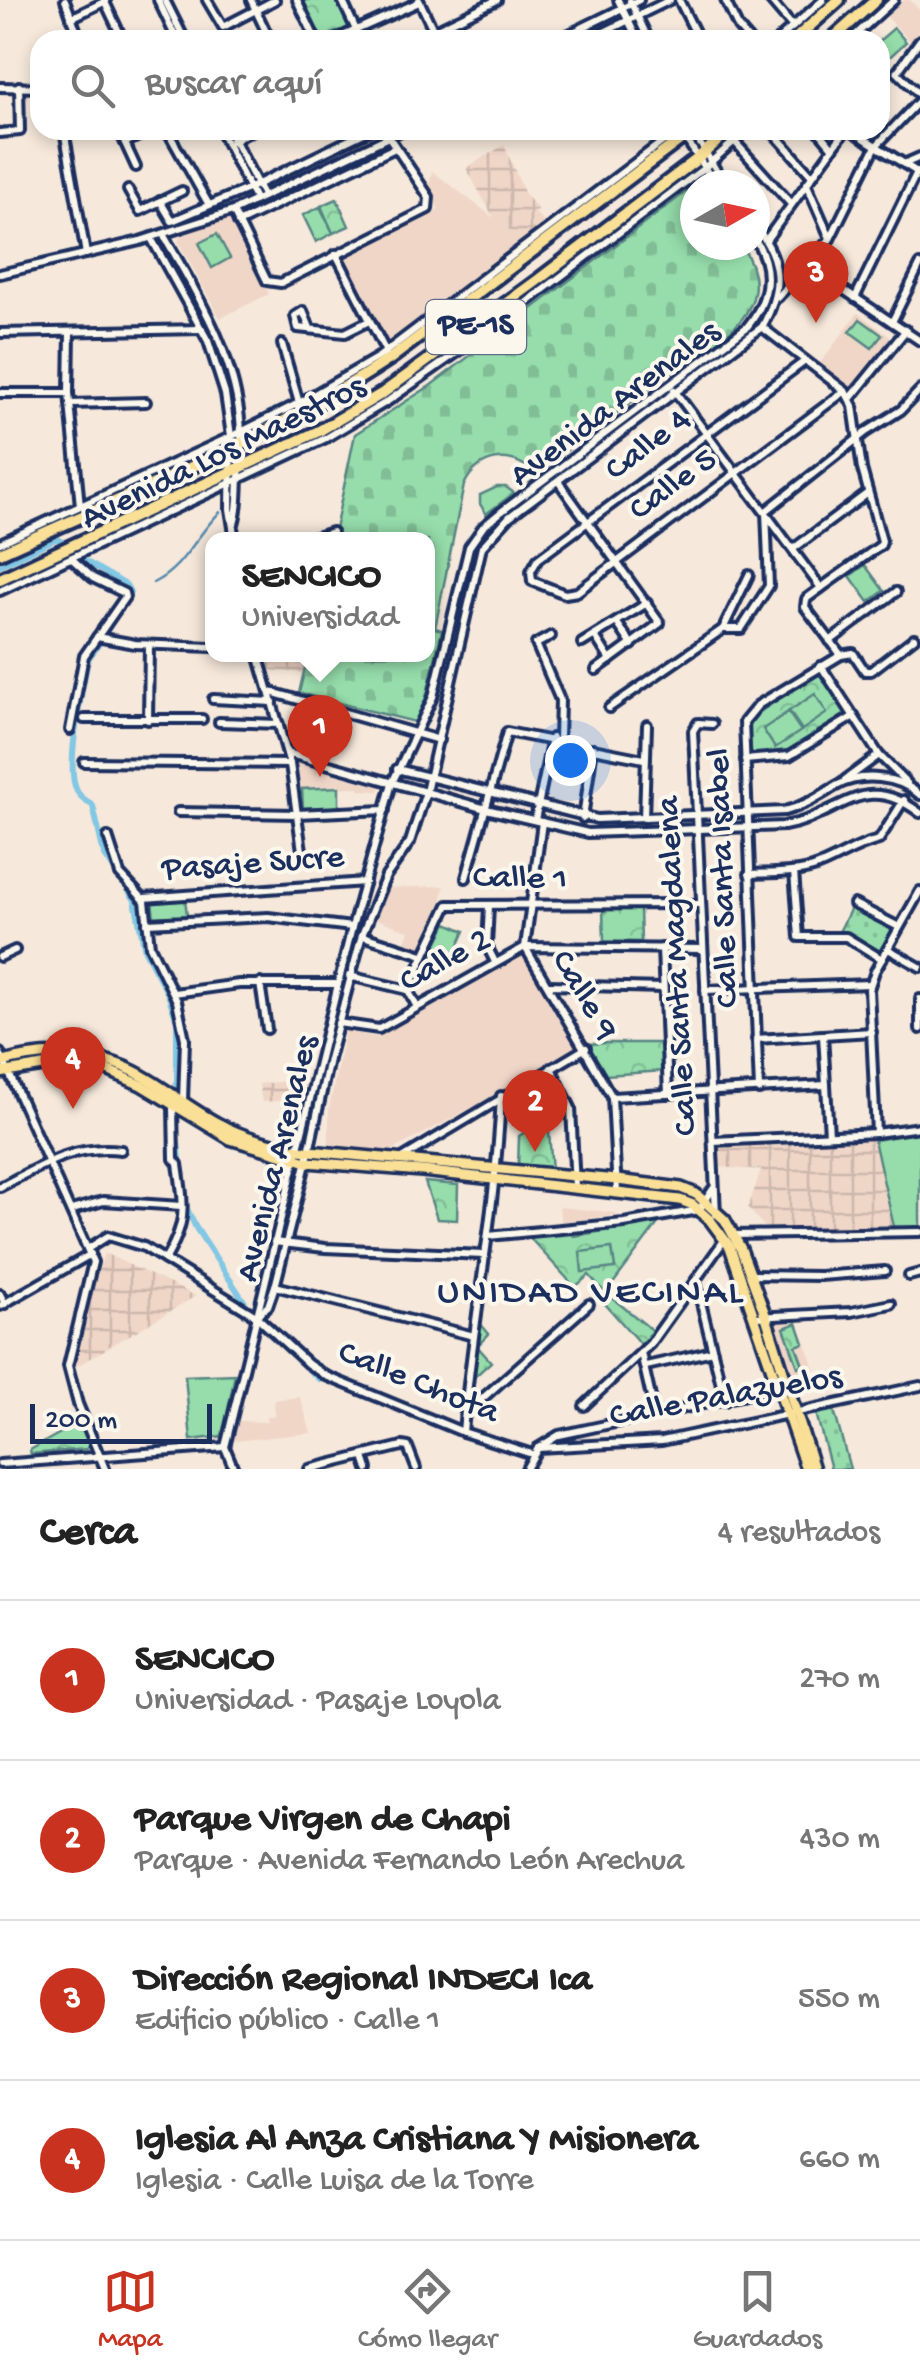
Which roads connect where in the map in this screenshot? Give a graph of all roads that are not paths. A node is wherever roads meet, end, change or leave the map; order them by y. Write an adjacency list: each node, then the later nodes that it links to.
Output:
1 (64, 0): 24 (street)
2 (105, 0): 24 (street); 28 (street)
3 (161, 0): 29 (street); 30 (street)
4 (206, 0): 22 (street)
5 (251, 0): 22 (street)
6 (276, 0): 22 (street)
7 (297, 0): 32 (street)
8 (342, 0): 33 (street)
9 (497, 0): 35 (street)
10 (618, 0): 21 (street)
11 (670, 0): 23 (street)
12 (679, 0): 40 (street)
13 (725, 0): 41 (street)
14 (770, 0): 26 (street)
15 (823, 0): 26 (street)
16 (839, 0): 43 (highway)
17 (876, 0): 44 (highway)
18 (894, 0): 45 (street)
19 (419, 1): 33 (street); 34 (street)
20 (634, 1): 21 (street); 23 (street)
21 (622, 8): 25 (street); 36 (street)
22 (256, 10): 31 (street)
23 (638, 16): 25 (street); 39 (street)
24 (71, 18): 27 (street)
25 (628, 21): 37 (street); 38 (street)
26 (792, 27): 42 (street)
27 (76, 30)
28 (118, 30)
29 (173, 30)
30 (179, 30)
31 (265, 30)
32 (311, 30)
33 (356, 30)
34 (433, 30)
35 (435, 30)
36 (577, 30)
37 (609, 30)
38 (633, 30)
39 (644, 30)
40 (694, 30)
41 (741, 30)
42 (789, 30)
43 (805, 30)
44 (842, 30)
45 (861, 30)
46 (920, 40): 50 (street)
47 (19, 86): 48 (street); 49 (street); 52 (street)
48 (0, 87)
49 (30, 87)
50 (918, 102): 51 (street)
51 (890, 131)
52 (0, 133)
53 (66, 140): 102 (street)
54 (124, 140): 73 (street)
55 (131, 140): 73 (street)
56 (173, 140): 93 (street)
57 (234, 140): 72 (street)
58 (348, 140): 87 (street)
59 (369, 140): 74 (street)
60 (382, 140): 74 (street)
61 (391, 140): 77 (street)
62 (675, 140): 124 (street)
63 (676, 140): 98 (highway, PE-1S)
64 (692, 140): 79 (street)
65 (727, 140): 79 (highway, PE-1S)
66 (735, 140): 92 (street)
67 (780, 140): 85 (street)
68 (826, 140): 76 (street)
69 (839, 140): 76 (street)
70 (866, 140): 75 (street)
71 (882, 140): 75 (street)
72 (230, 142): 87 (street)
73 (125, 143): 81 (street)
74 (371, 145): 90 (street)
75 (876, 146): 80 (street); 100 (street, Avenida Arenales)
76 (832, 147): 85 (street)
77 (395, 148): 95 (street); 103 (street)
78 (920, 157): 80 (street)
79 (703, 161): 82 (street); 83 (street); 104 (highway, PE-1S); 141 (street, Avenida Los Maestros)
80 (904, 164): 84 (street)
81 (136, 167)
82 (708, 170)
83 (711, 170)
84 (918, 174): 113 (street)
85 (812, 176): 86 (street)
86 (806, 184): 92 (street); 100 (street)
87 (254, 186): 90 (street); 93 (street)
88 (128, 190): 91 (street)
89 (182, 191): 91 (street)
90 (259, 197): 94 (street)
91 (160, 202): 93 (street)
92 (791, 204): 97 (street)
93 (209, 206)
94 (232, 211): 95 (street); 96 (street)
95 (238, 223): 103 (street)
96 (163, 234): 99 (street); 128 (street)
97 (770, 234)
98 (554, 236): 104 (highway); 105 (highway, PE-1S)
99 (151, 238): 102 (street); 118 (street)
100 (830, 238): 108 (street, Avenida Arenales)
101 (770, 251): 112 (street)
102 (86, 254): 109 (street)
103 (336, 254): 114 (street)
104 (566, 259): 110 (highway, PE-1S)
105 (522, 260): 110 (highway); 139 (highway, PE-1S)
106 (765, 260): 126 (street, Avenida Arenales)
107 (920, 265): 111 (street)
108 (808, 266): 112 (street, Avenida Arenales); 113 (street)
109 (0, 274)
110 (538, 280): 141 (highway, PE-1S)
111 (916, 281): 115 (street)
112 (777, 298): 116 (street, Avenida Arenales)
113 (855, 298): 115 (street)
114 (369, 322): 117 (street); 124 (street)
115 (892, 322): 119 (street)
116 (762, 326): 125 (street); 126 (street, Avenida Arenales)
117 (310, 328)
118 (202, 329): 120 (street); 132 (street)
119 (906, 330): 122 (street); 133 (street)
120 (70, 333): 121 (street); 131 (street)
121 (0, 334)
122 (920, 341)
123 (282, 344): 136 (street)
124 (386, 352): 136 (street)
125 (805, 362): 129 (street); 137 (street, Calle 4)
126 (673, 388): 137 (street); 142 (street, Avenida Arenales); 189 (street, Avenida Arenales)
127 (920, 390): 138 (street)
128 (235, 391): 132 (street); 139 (street)
129 (845, 391): 133 (street); 140 (street, Calle 5)
130 (0, 393): 131 (street)
131 (69, 393): 135 (street)
132 (225, 394): 139 (street)
133 (850, 399): 138 (street)
134 (146, 402): 135 (street)
135 (70, 404): 144 (street)
136 (299, 404): 139 (street)
137 (706, 434): 140 (street); 146 (street, Calle 4)
138 (859, 438): 143 (street); 145 (street)
139 (236, 439): 141 (street); 144 (highway, PE-1S)
140 (735, 473): 145 (street); 152 (street, Calle 5)
141 (235, 476): 147 (street); 151 (highway, PE-1S)
142 (558, 481): 146 (street); 191 (street, Avenida Arenales)
143 (868, 493): 149 (street); 156 (street)
144 (81, 510): 148 (street); 150 (highway, PE-1S)
145 (766, 511): 149 (street); 161 (street)
146 (588, 522): 152 (street); 154 (street, Calle 4)
147 (234, 532)
148 (0, 543)
149 (793, 550): 156 (street)
150 (0, 553)
151 (71, 553): 155 (highway, PE-1S); 157 (street, Avenida Los Maestros); 164 (street)
152 (617, 560): 154 (street, Calle 5); 159 (street)
153 (750, 575): 161 (street)
154 (530, 576)
155 (0, 579)
156 (821, 588): 166 (street)
157 (0, 591)
158 (896, 592): 166 (street)
159 (647, 603): 160 (street); 169 (street)
160 (618, 623): 163 (street); 169 (street)
161 (723, 629): 179 (street)
162 (551, 636): 190 (street, Calle 9)
163 (596, 636): 167 (street); 172 (street)
164 (96, 637): 168 (street); 188 (street)
165 (914, 638): 171 (street)
166 (830, 641): 171 (street)
167 (582, 643)
168 (148, 645): 170 (street); 182 (street)
169 (632, 645): 172 (street)
170 (205, 647)
171 (841, 655): 174 (street, Calle Santa Isabel)
172 (610, 660): 175 (street)
173 (261, 662): 176 (street)
174 (821, 666): 180 (street); 196 (street, Calle Santa Isabel)
175 (596, 670)
176 (270, 692): 178 (street); 189 (street)
177 (212, 699): 178 (street)
178 (273, 702): 185 (street)
179 (608, 708)
180 (854, 716): 194 (street); 196 (street)
181 (84, 719): 182 (street)
182 (148, 720): 183 (street)
183 (202, 720)
184 (219, 722): 185 (street)
185 (279, 724): 193 (street)
186 (712, 724): 216 (street, Calle Santa Magdalena)
187 (648, 725): 195 (street)
188 (70, 730)
189 (416, 734): 191 (street); 199 (street, Avenida Arenales)
190 (556, 739): 192 (street); 205 (street); 209 (street, Calle 9)
191 (439, 740): 200 (street, Avenida Arenales)
192 (593, 748): 195 (street); 217 (street)
193 (287, 753): 198 (street); 201 (street)
194 (879, 755): 202 (street); 203 (street)
195 (644, 759): 218 (street)
196 (744, 760): 215 (street, Calle Santa Isabel)
197 (84, 762): 198 (street)
198 (290, 764): 214 (street)
199 (398, 769): 200 (street); 201 (street, Avenida Arenales)
200 (430, 778): 204 (street, Avenida Arenales); 205 (street)
201 (392, 782): 204 (street); 211 (street, Avenida Arenales)
202 (840, 784): 203 (street); 207 (street); 215 (street)
203 (908, 784): 206 (street)
204 (426, 792): 210 (street); 227 (street, Avenida Arenales)
205 (491, 795): 209 (street); 210 (street)
206 (920, 795)
207 (848, 798): 208 (street); 221 (street)
208 (904, 800): 213 (street); 225 (street)
209 (538, 806): 217 (street); 219 (street, Calle 9)
210 (486, 809): 219 (street); 228 (street)
211 (386, 810): 214 (street); 224 (street, Avenida Arenales)
212 (178, 812): 214 (street)
213 (920, 813)
214 (297, 814): 223 (street)
215 (747, 814): 216 (street); 221 (street, Calle Santa Isabel)
216 (697, 815): 218 (street); 220 (street, Calle Santa Magdalena)
217 (583, 818): 218 (street)
218 (644, 818)
219 (539, 821): 220 (street); 235 (street, Calle 9)
220 (697, 829): 221 (street); 232 (street, Calle Santa Magdalena)
221 (748, 829): 226 (street, Calle Santa Isabel)
222 (108, 837): 231 (street)
223 (303, 858)
224 (370, 866): 227 (street); 229 (street, Avenida Arenales)
225 (794, 872): 226 (street); 247 (street)
226 (749, 874): 256 (street, Calle Santa Isabel)
227 (386, 876): 239 (street, Avenida Arenales)
228 (466, 878)
229 (365, 882): 231 (street, Pasaje Sucre); 237 (street, Avenida Arenales)
230 (920, 892): 238 (street)
231 (144, 898): 236 (street)
232 (700, 904): 235 (street, Calle 1); 243 (street, Calle Santa Magdalena)
233 (854, 904): 238 (street)
234 (489, 906): 235 (street, Calle 1); 245 (street, Calle 1); 248 (street)
235 (528, 906): 240 (street, Calle 9)
236 (147, 924): 237 (street); 259 (street)
237 (352, 927): 252 (street, Avenida Arenales)
238 (900, 927): 244 (street)
239 (362, 936): 245 (street); 250 (street, Avenida Arenales)
240 (525, 947): 241 (street, Calle 2); 248 (street, Calle 2); 254 (street, Calle 9)
241 (662, 948): 243 (street, Calle 2); 255 (street)
242 (15, 950): 246 (street)
243 (702, 950): 258 (street, Calle Santa Magdalena)
244 (888, 950): 247 (street); 249 (street)
245 (423, 955): 257 (street, Calle 1)
246 (0, 958)
247 (882, 959): 253 (street)
248 (495, 962): 261 (street, Calle 2)
249 (920, 967)
250 (349, 976): 257 (street); 262 (street, Avenida Arenales)
251 (260, 984): 252 (street); 259 (street); 264 (street)
252 (337, 984): 283 (street, Avenida Arenales)
253 (870, 984): 256 (street); 265 (street)
254 (548, 985): 255 (street); 268 (street, Calle 9)
255 (663, 988): 274 (street)
256 (754, 988): 258 (street); 267 (street, Calle Santa Isabel)
257 (408, 990): 261 (street)
258 (705, 990): 273 (street, Calle Santa Magdalena)
259 (174, 994): 277 (street)
260 (920, 999): 263 (street)
261 (416, 1006): 262 (street, Calle 2)
262 (338, 1022): 283 (street, Avenida Arenales)
263 (920, 1026)
264 (267, 1030)
265 (872, 1032): 266 (street); 279 (street)
266 (823, 1034): 267 (street); 271 (street)
267 (756, 1039): 272 (street, Calle Santa Isabel)
268 (586, 1048): 270 (street); 276 (street, Calle 9)
269 (2, 1064): 277 (main road); 284 (street)
270 (551, 1068): 275 (street); 288 (street)
271 (826, 1085): 272 (street); 280 (street)
272 (759, 1090): 273 (street)
273 (710, 1093): 274 (street); 281 (street, Calle Santa Magdalena)
274 (668, 1094): 276 (street)
275 (501, 1096): 285 (street); 286 (street)
276 (612, 1097): 287 (street, Calle 9)
277 (178, 1104): 283 (main road); 293 (street)
278 (920, 1126): 279 (street)
279 (876, 1133): 280 (street)
280 (828, 1135): 281 (street)
281 (713, 1141): 289 (street, Calle Santa Magdalena)
282 (120, 1150): 284 (street)
283 (303, 1156): 285 (main road); 300 (street, Avenida Arenales); 301 (street, Avenida Arenales)
284 (50, 1162): 290 (street); 294 (street)
285 (399, 1164): 286 (main road)
286 (497, 1174): 288 (main road); 298 (street)
287 (616, 1180): 288 (main road); 291 (street, Calle 9); 292 (main road)
288 (575, 1181): 291 (main road)
289 (715, 1186): 292 (street); 296 (street, Calle Santa Magdalena)
290 (0, 1187)
291 (617, 1192): 295 (main road)
292 (707, 1202): 295 (street); 296 (main road)
293 (182, 1206): 294 (street); 304 (street)
294 (72, 1210): 302 (street)
295 (699, 1210): 296 (main road); 298 (street)
296 (714, 1216): 299 (main road)
297 (920, 1232): 299 (street)
298 (488, 1236): 303 (street)
299 (730, 1236): 307 (main road); 309 (street); 316 (main road)
300 (274, 1242): 301 (street); 315 (street, Avenida Arenales)
301 (286, 1244): 303 (street); 310 (street, Avenida Arenales)
302 (90, 1251): 304 (street, Calle Chota); 314 (street); 331 (street)
303 (484, 1255): 317 (street)
304 (165, 1260): 315 (street, Calle Chota)
305 (884, 1271): 307 (street)
306 (920, 1273): 308 (street)
307 (752, 1276): 316 (main road)
308 (909, 1276)
309 (696, 1281): 318 (street); 319 (street)
310 (275, 1286): 315 (street, Avenida Arenales); 317 (street)
311 (0, 1294): 314 (street)
312 (589, 1304): 326 (street)
313 (891, 1304): 316 (street)
314 (2, 1305)
315 (256, 1316): 328 (street, Calle Chota); 329 (street)
316 (760, 1317): 322 (main road); 325 (main road)
317 (474, 1336): 326 (street)
318 (712, 1351): 320 (street); 323 (street)
319 (641, 1352): 320 (street); 324 (street)
320 (646, 1366): 327 (street)
321 (920, 1386): 325 (street, Calle Palazuelos)
322 (779, 1388): 323 (street); 325 (main road)
323 (725, 1402): 327 (street)
324 (584, 1406)
325 (792, 1413): 330 (street, Calle Palazuelos); 340 (main road); 341 (main road)
326 (464, 1414): 328 (street)
327 (655, 1415): 330 (street)
328 (463, 1432): 330 (street, Calle Chota)
329 (226, 1447): 331 (street); 336 (street)
330 (535, 1451): 339 (street)
331 (98, 1455): 333 (street); 335 (street)
332 (364, 1457): 334 (street); 337 (street); 338 (street)
333 (0, 1464)
334 (416, 1468)
335 (104, 1469)
336 (234, 1469)
337 (309, 1469)
338 (368, 1469)
339 (526, 1469)
340 (806, 1469)
341 (814, 1469)

